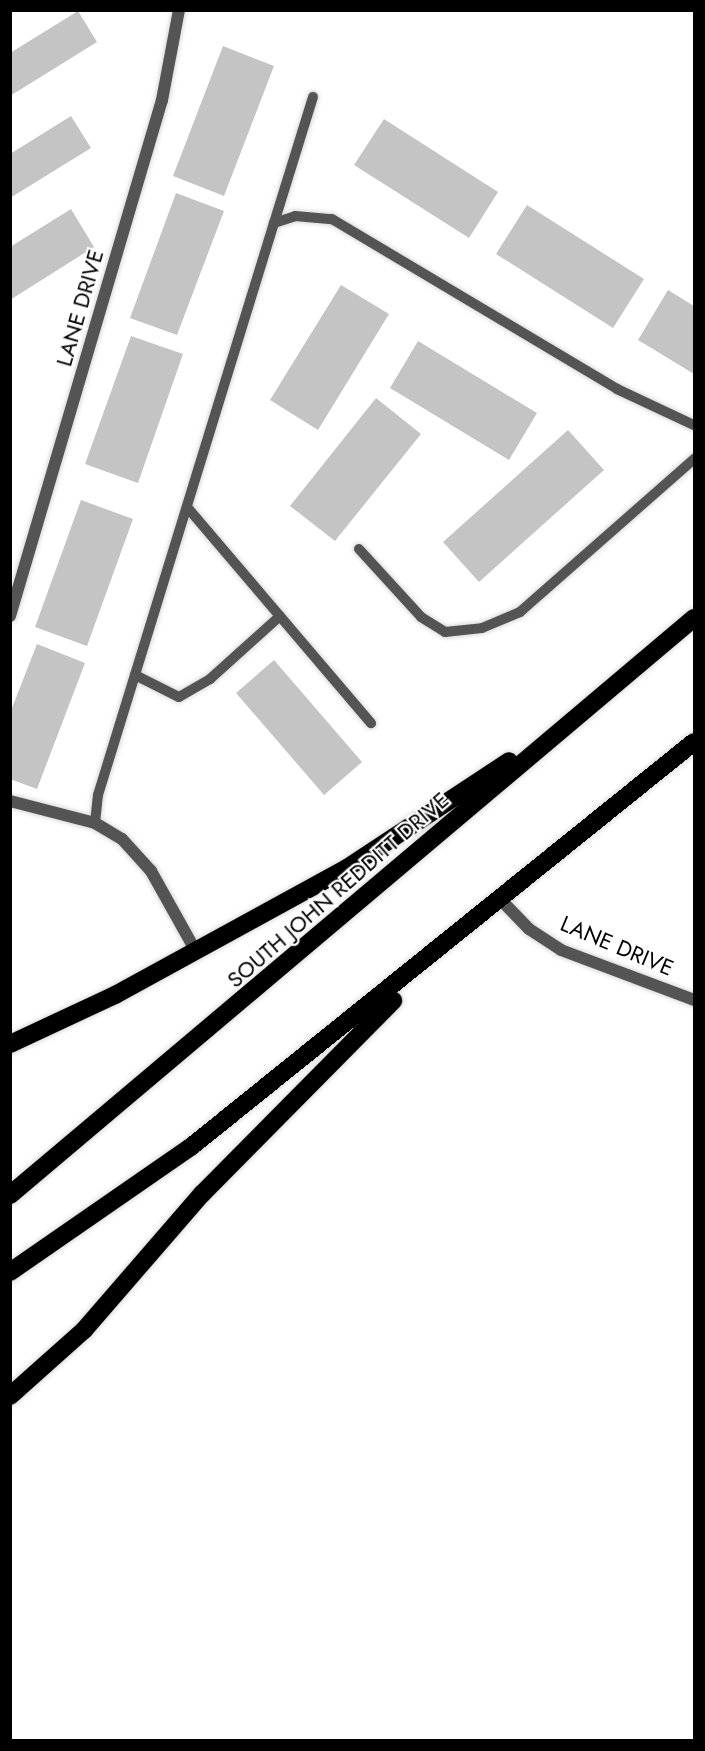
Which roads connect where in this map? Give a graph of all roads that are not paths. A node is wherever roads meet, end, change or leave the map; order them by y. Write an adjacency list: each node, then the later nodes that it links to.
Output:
1 (179, 10): 8 (street, LANE DRIVE)
2 (313, 97): 3 (lane)
3 (274, 224): 4 (lane); 6 (lane)
4 (694, 425)
5 (694, 459): 7 (lane)
6 (187, 507): 9 (lane); 11 (lane)
7 (359, 549)
8 (10, 616)
9 (280, 616): 11 (lane); 13 (lane)
10 (694, 618): 12 (highway, SOUTH JOHN REDDITT DRIVE)
11 (135, 675): 16 (lane)
12 (576, 717): 19 (highway); 22 (highway, SOUTH JOHN REDDITT DRIVE)
13 (371, 723)
14 (694, 742): 17 (highway)
15 (10, 801): 16 (street)
16 (95, 823): 19 (street)
17 (501, 900): 18 (highway); 20 (street, LANE DRIVE)
18 (446, 946): 23 (highway); 24 (highway)
19 (194, 948): 21 (highway)
20 (694, 1000)
21 (10, 1044)
22 (10, 1195)
23 (10, 1272)
24 (10, 1396)

